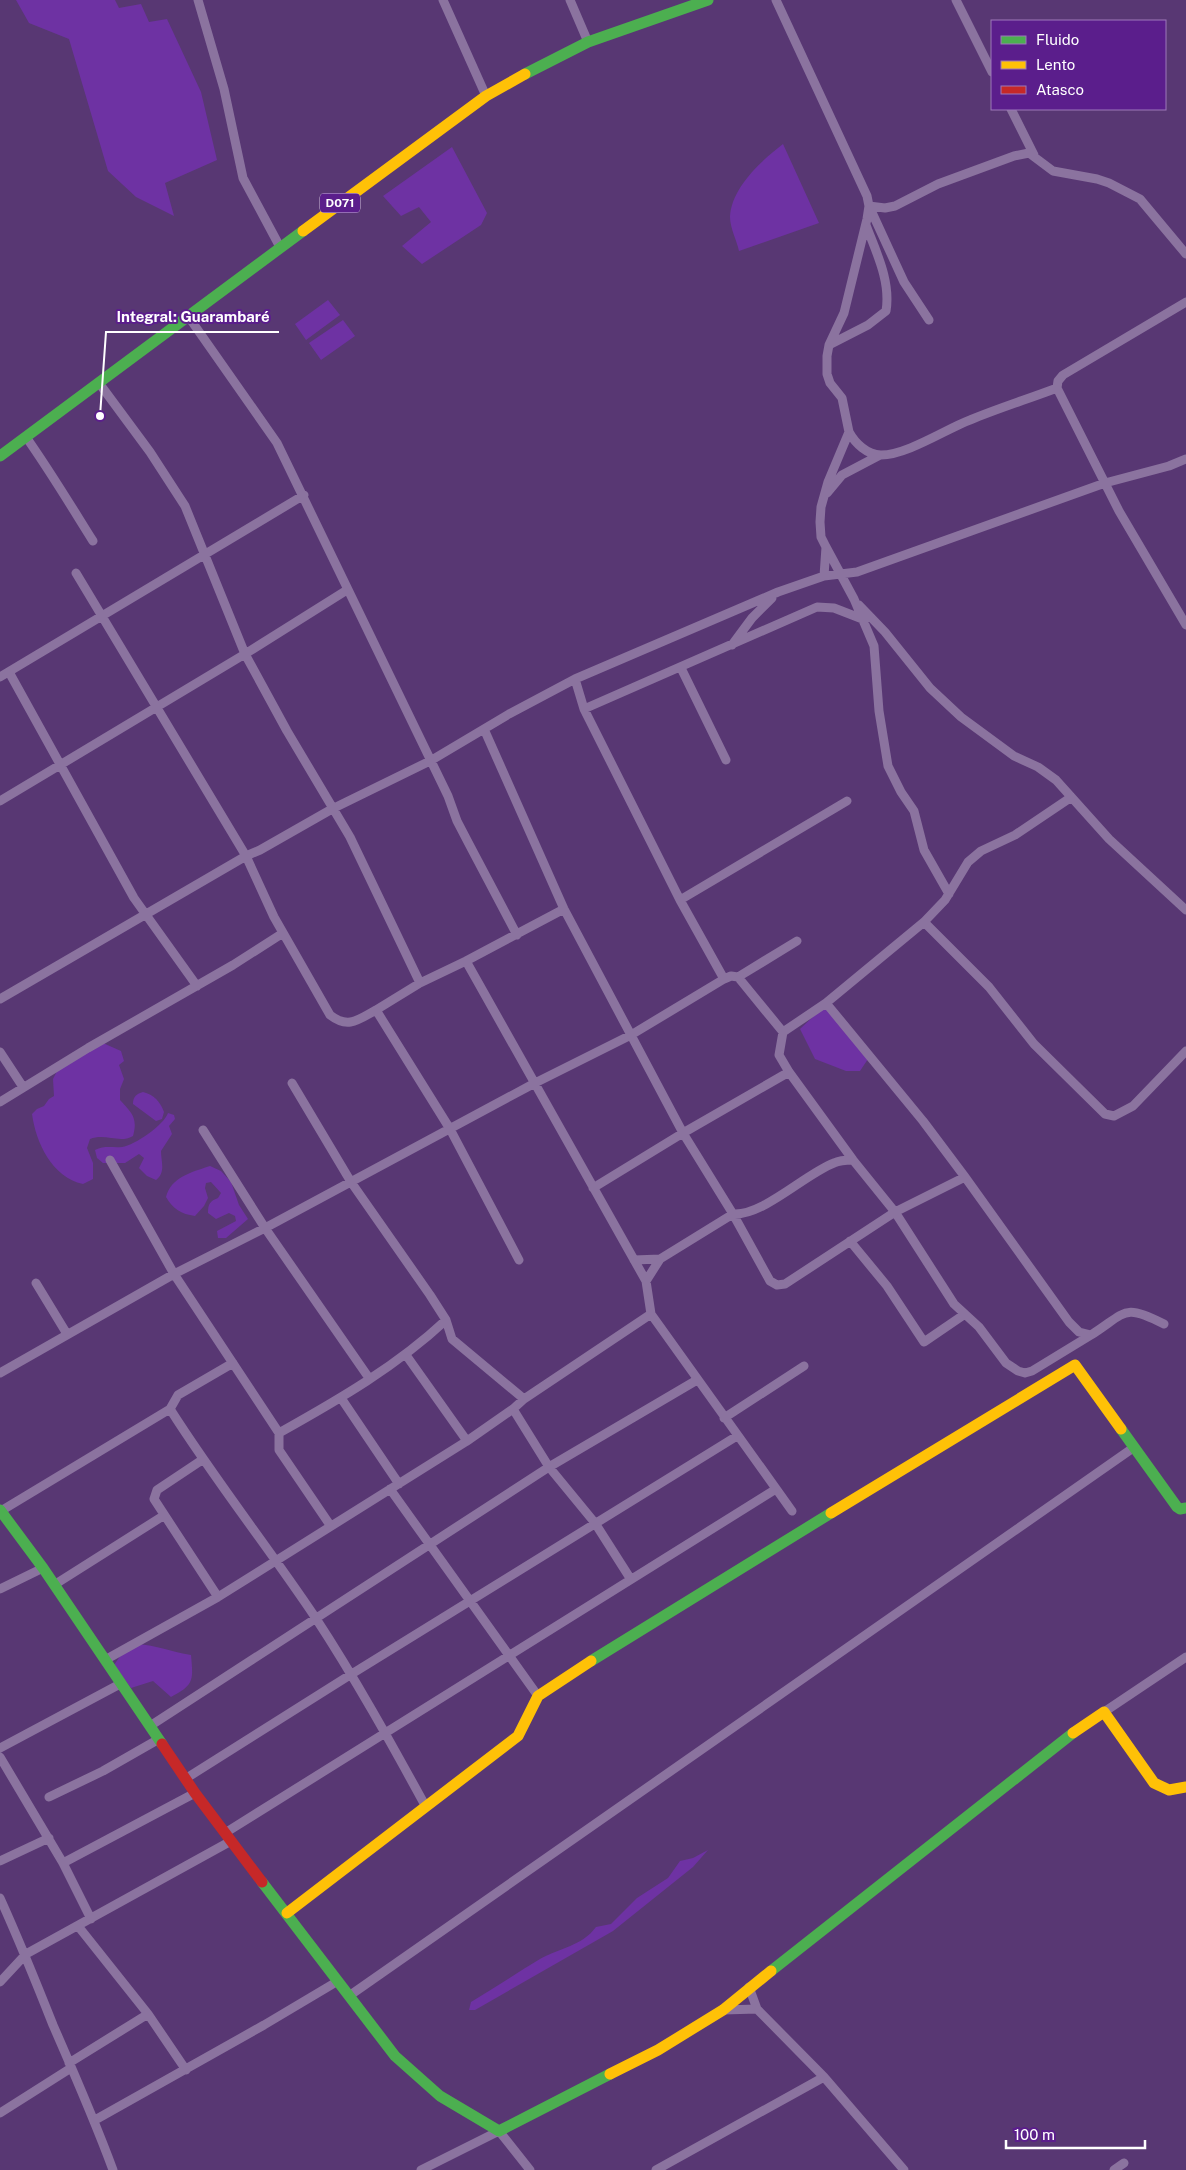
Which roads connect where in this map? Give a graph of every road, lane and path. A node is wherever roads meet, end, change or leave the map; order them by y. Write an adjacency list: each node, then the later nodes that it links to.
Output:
1 (198, 0): 14 (street)
2 (443, 0): 9 (street)
3 (570, 0): 7 (street)
4 (708, 0): 7 (street, D071)
5 (776, 0): 12 (street)
6 (956, 0): 8 (street)
7 (588, 42): 9 (street, D071)
8 (991, 70)
9 (486, 96): 14 (street, D071)
10 (1012, 110): 11 (street)
11 (1034, 155): 12 (street); 15 (street)
12 (869, 206): 13 (street); 18 (street)
13 (866, 225): 19 (street); 19 (street)
14 (280, 247): 17 (street, D071)
15 (1186, 254)
16 (1186, 302): 21 (street)
17 (188, 316): 20 (street, D071); 28 (street)
18 (929, 320)
19 (829, 345): 22 (street)
20 (98, 383): 23 (street, D071); 32 (street)
21 (1057, 388): 24 (street); 27 (street)
22 (848, 432): 24 (street); 29 (street)
23 (26, 437): 25 (street, D071); 30 (street)
24 (880, 455): 29 (street)
25 (0, 456)
26 (1186, 459): 27 (street)
27 (1105, 483): 34 (street); 41 (street)
28 (304, 495): 32 (street); 36 (street)
29 (824, 497): 31 (street)
30 (94, 541)
31 (826, 547): 34 (street); 35 (street)
32 (206, 555): 39 (street); 44 (street)
33 (76, 573): 39 (street)
34 (841, 574): 35 (street); 38 (street)
35 (824, 576): 37 (street)
36 (347, 590): 44 (street); 53 (street)
37 (778, 592): 43 (street); 48 (street)
38 (854, 599): 40 (street); 42 (street)
39 (103, 617): 46 (street); 49 (street)
40 (862, 619): 42 (street); 43 (street); 60 (street)
41 (1186, 625)
42 (879, 626): 55 (street)
43 (732, 646): 45 (street)
44 (245, 654): 49 (street); 58 (street)
45 (681, 668): 50 (street); 52 (street)
46 (10, 672): 47 (street); 54 (street)
47 (0, 677)
48 (575, 679): 50 (street); 51 (street)
49 (158, 707): 54 (street); 59 (street)
50 (584, 709): 61 (street)
51 (484, 729): 53 (street); 62 (street)
52 (726, 760)
53 (430, 761): 58 (street); 67 (street)
54 (61, 766): 56 (street); 64 (street)
55 (1070, 798): 60 (street); 63 (street)
56 (0, 801)
57 (847, 801): 61 (street)
58 (332, 809): 59 (street); 72 (street)
59 (246, 856): 64 (street); 66 (street)
60 (948, 894): 65 (street)
61 (680, 900): 71 (street)
62 (564, 910): 67 (street); 78 (street)
63 (1186, 910)
64 (146, 916): 73 (street); 74 (street)
65 (924, 922): 75 (street); 79 (street)
66 (283, 933): 73 (street); 76 (street)
67 (517, 935): 69 (street)
68 (797, 941): 70 (street)
69 (466, 961): 72 (street); 83 (street)
70 (738, 977): 71 (street); 77 (street)
71 (724, 979): 78 (street)
72 (420, 983): 76 (street)
73 (197, 986): 84 (street)
74 (0, 999)
75 (826, 1003): 77 (street); 91 (street)
76 (376, 1010): 86 (street)
77 (782, 1032): 81 (street)
78 (631, 1035): 83 (street); 88 (street)
79 (1186, 1051)
80 (0, 1052): 84 (street)
81 (789, 1072): 88 (street); 90 (street)
82 (292, 1083): 92 (street)
83 (535, 1083): 86 (street); 93 (street)
84 (23, 1087): 85 (street)
85 (0, 1102)
86 (450, 1129): 92 (street); 99 (street)
87 (203, 1130): 96 (street)
88 (683, 1132): 93 (street); 95 (street)
89 (110, 1160): 101 (street)
90 (853, 1160): 94 (street); 95 (street)
91 (965, 1177): 94 (street); 109 (street)
92 (351, 1182): 96 (street); 106 (street)
93 (593, 1188): 100 (street)
94 (895, 1212): 97 (street); 105 (street)
95 (734, 1214): 97 (street); 98 (street)
96 (265, 1228): 101 (street); 116 (street)
97 (850, 1241): 105 (street)
98 (660, 1259): 100 (street); 102 (street)
99 (518, 1260)
100 (634, 1260): 102 (street)
101 (174, 1274): 108 (street); 112 (street)
102 (646, 1280): 104 (street)
103 (36, 1283): 108 (street)
104 (651, 1314): 117 (street); 119 (street)
105 (965, 1314): 110 (street)
106 (446, 1320): 111 (street); 119 (street)
107 (1164, 1324): 109 (street)
108 (67, 1334): 115 (street)
109 (1091, 1335): 110 (street)
110 (1067, 1350): 113 (street)
111 (406, 1355): 116 (street); 125 (street)
112 (233, 1363): 120 (street); 123 (street)
113 (1075, 1365): 126 (street); 152 (street)
114 (804, 1366): 122 (street)
115 (0, 1374)
116 (369, 1378): 118 (street)
117 (697, 1380): 122 (street); 128 (street)
118 (342, 1398): 123 (street); 129 (street)
119 (524, 1399): 121 (street)
120 (170, 1409): 127 (street); 133 (street)
121 (513, 1409): 125 (street); 128 (street)
122 (724, 1418): 124 (street)
123 (279, 1433): 137 (street)
124 (738, 1436): 131 (street); 136 (street)
125 (466, 1441): 129 (street)
126 (1133, 1448): 132 (street); 176 (street)
127 (202, 1460): 135 (street); 139 (street)
128 (549, 1467): 136 (street); 138 (street)
129 (399, 1484): 130 (street)
130 (390, 1489): 137 (street); 138 (street)
131 (776, 1489): 134 (street); 141 (street)
132 (1186, 1508)
133 (0, 1511): 140 (street)
134 (792, 1511)
135 (164, 1516): 142 (street); 144 (street)
136 (595, 1523): 141 (street); 145 (street)
137 (330, 1525): 139 (street)
138 (429, 1544): 145 (street); 146 (street)
139 (274, 1561): 144 (street); 146 (street)
140 (43, 1568): 142 (street); 143 (street)
141 (630, 1578): 147 (street)
142 (54, 1585): 149 (street)
143 (0, 1589)
144 (218, 1597): 149 (street)
145 (470, 1600): 147 (street); 150 (street)
146 (314, 1617): 150 (street); 154 (street)
147 (510, 1655): 152 (street); 155 (street)
148 (1186, 1657): 153 (street)
149 (105, 1660): 151 (street)
150 (350, 1675): 155 (street); 159 (street)
151 (120, 1684): 154 (street); 157 (street)
152 (538, 1696): 163 (street)
153 (1104, 1712): 160 (street); 175 (street)
154 (150, 1726): 156 (street)
155 (385, 1733): 163 (street); 164 (street)
156 (159, 1739): 159 (street); 162 (street)
157 (0, 1748)
158 (0, 1757): 165 (street)
159 (185, 1779): 161 (street)
160 (1186, 1787)
161 (195, 1793): 164 (street); 167 (street)
162 (49, 1797)
163 (426, 1807): 169 (street)
164 (228, 1837): 169 (street); 170 (street)
165 (49, 1838): 166 (street); 167 (street)
166 (0, 1861)
167 (64, 1863): 170 (street)
168 (0, 1898): 172 (street)
169 (287, 1913): 173 (street)
170 (91, 1919): 171 (street)
171 (78, 1926): 172 (street); 179 (street)
172 (26, 1954): 174 (street); 180 (street)
173 (338, 1981): 176 (street); 181 (street)
174 (0, 1982)
175 (749, 1987): 177 (street); 178 (street)
176 (349, 1996): 185 (street)
177 (723, 2010): 178 (street); 185 (street)
178 (757, 2010): 182 (street)
179 (148, 2014): 180 (street); 181 (street)
180 (70, 2066): 183 (street); 184 (street)
181 (186, 2070): 184 (street)
182 (824, 2078): 190 (street); 191 (street)
183 (0, 2113)
184 (95, 2120): 187 (street)
185 (499, 2131): 188 (street); 189 (street)
186 (1124, 2163): 192 (street)
187 (113, 2170)
188 (421, 2170)
189 (530, 2170)
190 (656, 2170)
191 (904, 2170)
192 (1114, 2170)

